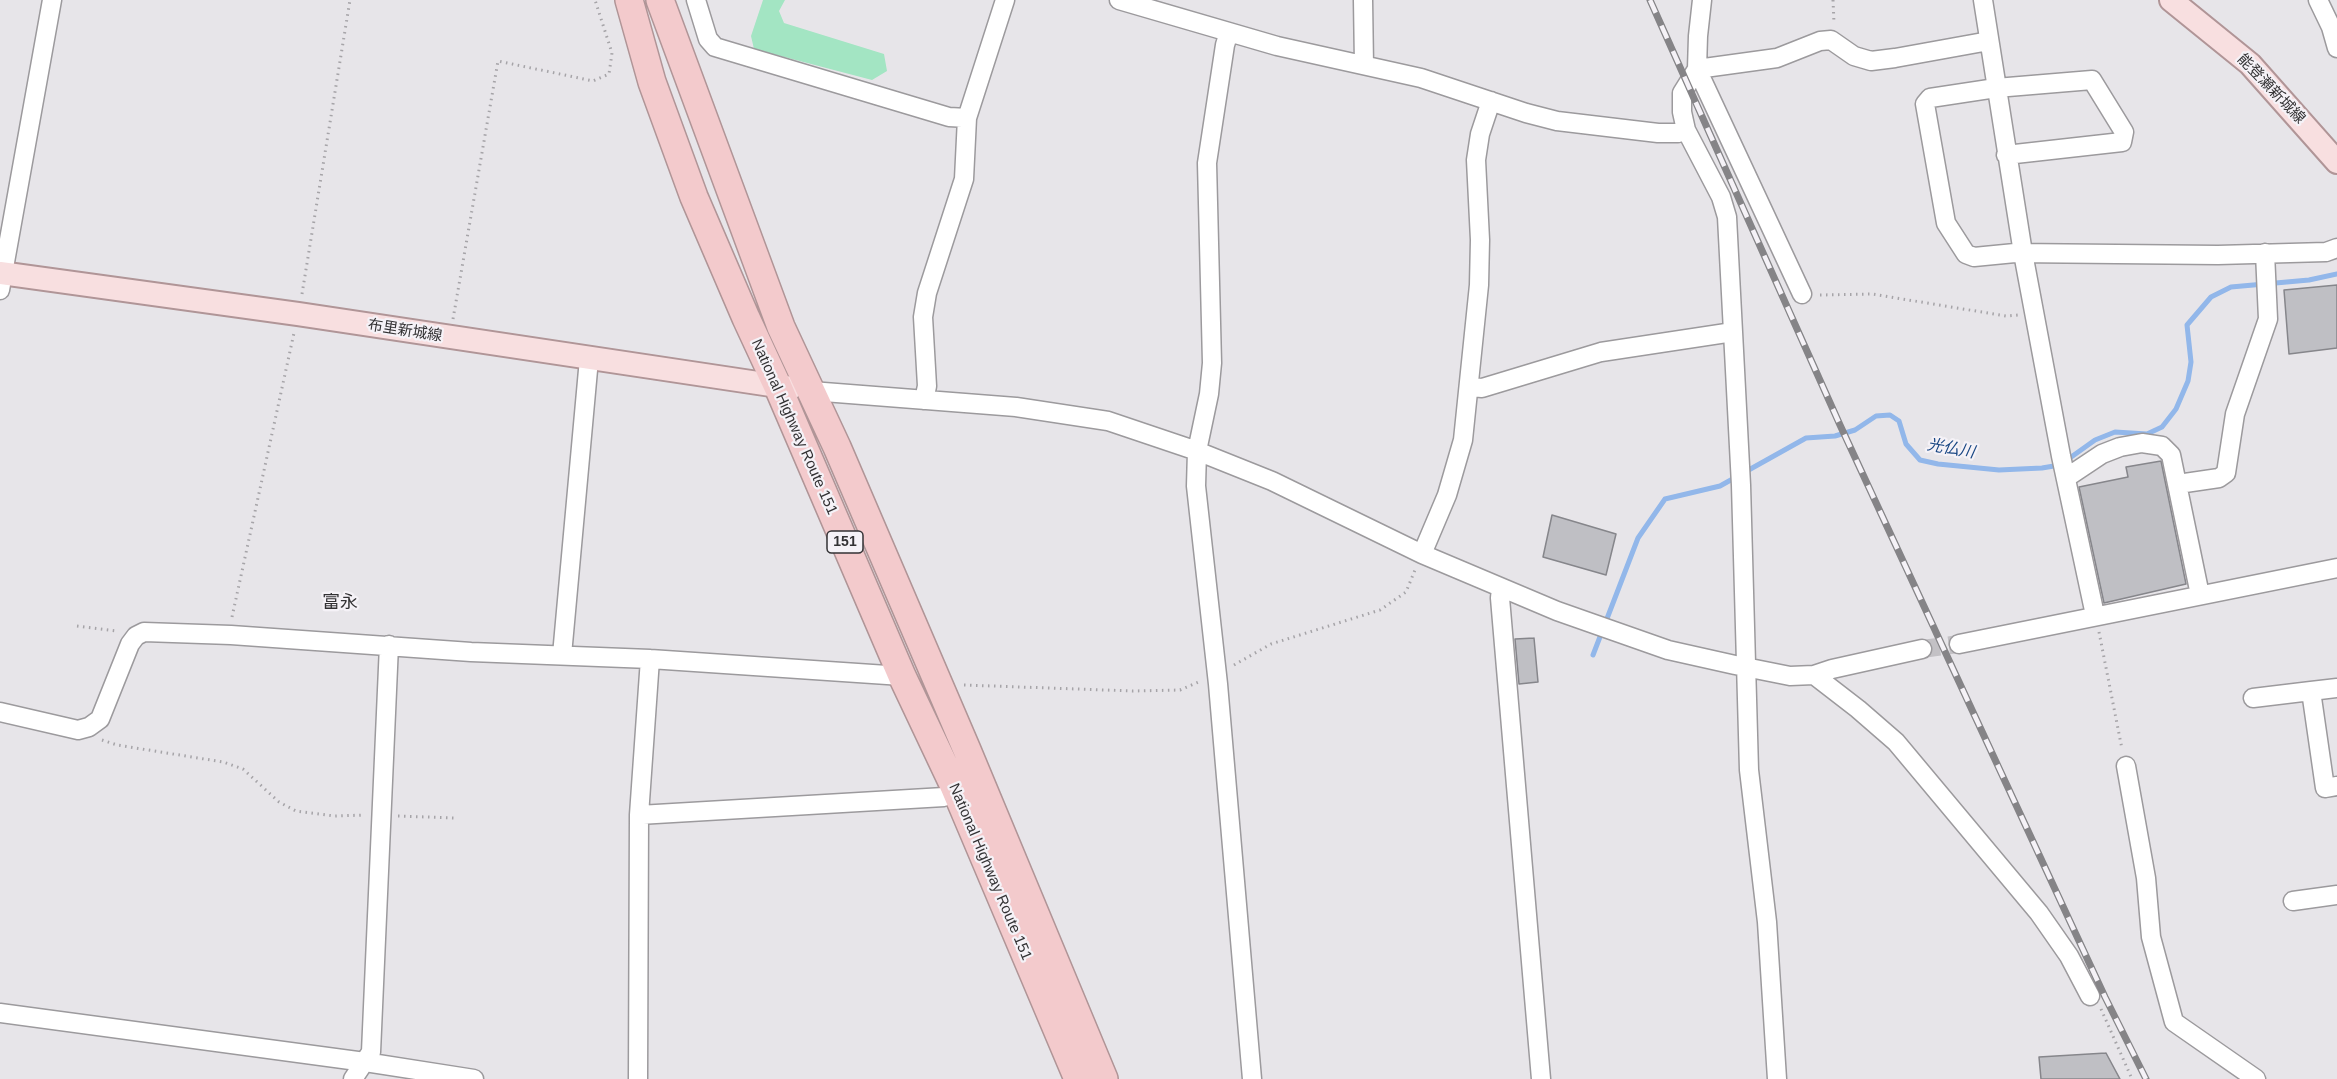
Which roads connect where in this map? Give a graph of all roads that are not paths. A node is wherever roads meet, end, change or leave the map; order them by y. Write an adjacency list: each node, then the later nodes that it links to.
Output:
1 (52, 0): 26 (street)
2 (629, 0): 30 (highway, National Highway Route 151 / 151)
3 (660, 0): 32 (highway, National Highway Route 151 / 151)
4 (696, 0): 19 (street)
5 (1005, 0): 19 (street)
6 (1119, 0): 12 (street)
7 (1363, 0): 15 (street)
8 (1702, 0): 16 (street)
9 (1983, 0): 13 (street)
10 (2171, 0): 22 (main road, 能登瀬新城線)
11 (2320, 1): 14 (street)
12 (1229, 32): 15 (street); 34 (street)
13 (1989, 41): 16 (street); 17 (street)
14 (2337, 48)
15 (1365, 65): 18 (street)
16 (1697, 69): 20 (street); 27 (street)
17 (1996, 88): 21 (street); 21 (street); 24 (street)
18 (1491, 101): 20 (street); 31 (street)
19 (967, 118): 33 (street)
20 (1686, 130): 28 (street)
21 (2006, 155): 24 (street)
22 (2337, 162)
23 (2337, 248): 25 (street)
24 (2023, 253): 25 (street); 35 (street)
25 (2265, 253): 36 (street)
26 (1, 278): 29 (main road, 布里新城線)
27 (1802, 294)
28 (1733, 332): 31 (street); 47 (street)
29 (589, 359): 30 (main road, 布里新城線); 45 (street)
30 (778, 387): 32 (main road, 布里新城線); 48 (highway, National Highway Route 151 / 151)
31 (1470, 387): 37 (street)
32 (811, 391): 33 (street); 67 (highway, National Highway Route 151 / 151)
33 (924, 400): 34 (street)
34 (1197, 451): 37 (street); 68 (street)
35 (2064, 467): 36 (street); 41 (street)
36 (2178, 484): 40 (street)
37 (1422, 554): 39 (street)
38 (2337, 568): 40 (street)
39 (1501, 588): 47 (street); 69 (street)
40 (2200, 595): 41 (street)
41 (2095, 615): 42 (street)
42 (1959, 644)
43 (389, 645): 45 (street); 53 (street); 62 (street)
44 (1922, 649): 49 (street)
45 (562, 655): 46 (street)
46 (650, 659): 48 (street); 57 (street)
47 (1746, 667): 49 (street); 70 (street)
48 (902, 675): 55 (highway, National Highway Route 151 / 151)
49 (1814, 675): 60 (street)
50 (2337, 688): 51 (street)
51 (2311, 692): 52 (street); 56 (street)
52 (2253, 698)
53 (0, 712)
54 (2126, 766): 71 (street)
55 (954, 786): 57 (street); 66 (highway, National Highway Route 151 / 151)
56 (2337, 786)
57 (639, 815): 65 (street)
58 (2337, 896): 59 (street)
59 (2292, 901)
60 (2090, 996)
61 (0, 1013): 62 (street)
62 (365, 1062): 63 (street); 64 (street)
63 (353, 1079)
64 (474, 1079)
65 (638, 1079)
66 (1078, 1079)
67 (1104, 1079)
68 (1252, 1079)
69 (1541, 1079)
70 (1777, 1079)
71 (2256, 1079)

